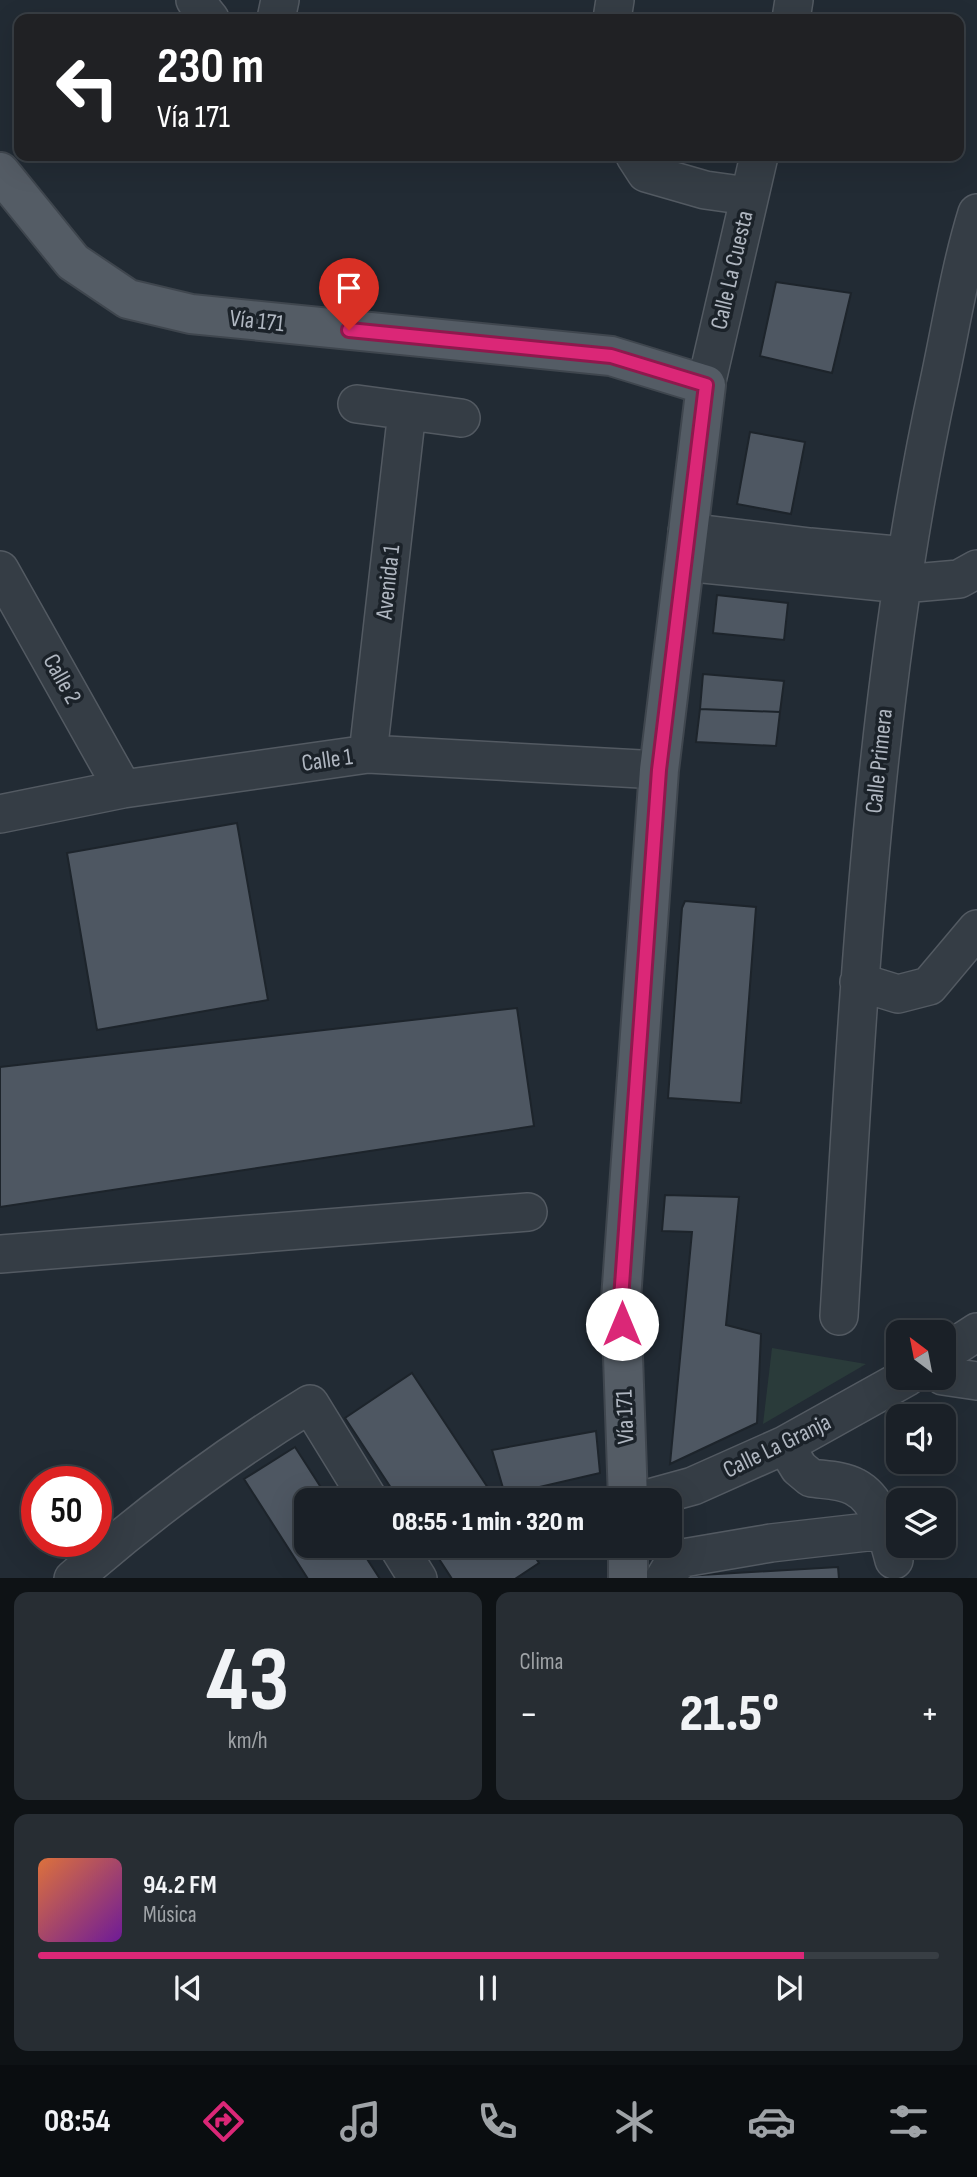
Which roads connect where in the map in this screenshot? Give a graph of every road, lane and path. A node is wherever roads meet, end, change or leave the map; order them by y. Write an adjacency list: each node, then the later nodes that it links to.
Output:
1 (195, 0): 2 (street)
2 (206, 14)
3 (638, 161): 6 (street)
4 (758, 161): 6 (street, Calle La Cuesta)
5 (0, 172): 8 (main road, Vía 171)
6 (748, 196): 8 (street, Calle La Cuesta)
7 (977, 213): 15 (street, Calle Primera)
8 (706, 385): 12 (main road, Vía 171)
9 (357, 404): 10 (street)
10 (407, 411): 11 (street); 16 (street, Avenida 1)
11 (461, 418)
12 (686, 547): 15 (street); 17 (main road, Vía 171)
13 (977, 569): 15 (street)
14 (0, 570): 18 (street, Calle 2)
15 (904, 570): 21 (street, Calle Primera)
16 (368, 754): 17 (street, Calle 1); 18 (street, Calle 1)
17 (659, 770): 32 (main road, Vía 171)
18 (123, 789): 19 (street, Calle 1)
19 (0, 814)
20 (977, 929): 21 (street)
21 (859, 982): 24 (street, Calle Primera)
22 (528, 1212): 23 (street)
23 (0, 1254)
24 (839, 1316)
25 (977, 1332): 26 (street)
26 (956, 1346)
27 (956, 1378): 28 (street)
28 (977, 1381)
29 (886, 1389): 30 (street, Calle La Granja)
30 (785, 1446): 33 (street, Calle La Granja); 39 (street)
31 (362, 1488): 36 (street)
32 (628, 1488)
33 (682, 1489)
34 (405, 1558): 37 (street)
35 (628, 1558): 38 (main road)
36 (73, 1578)
37 (418, 1578)
38 (628, 1578)
39 (664, 1578)

